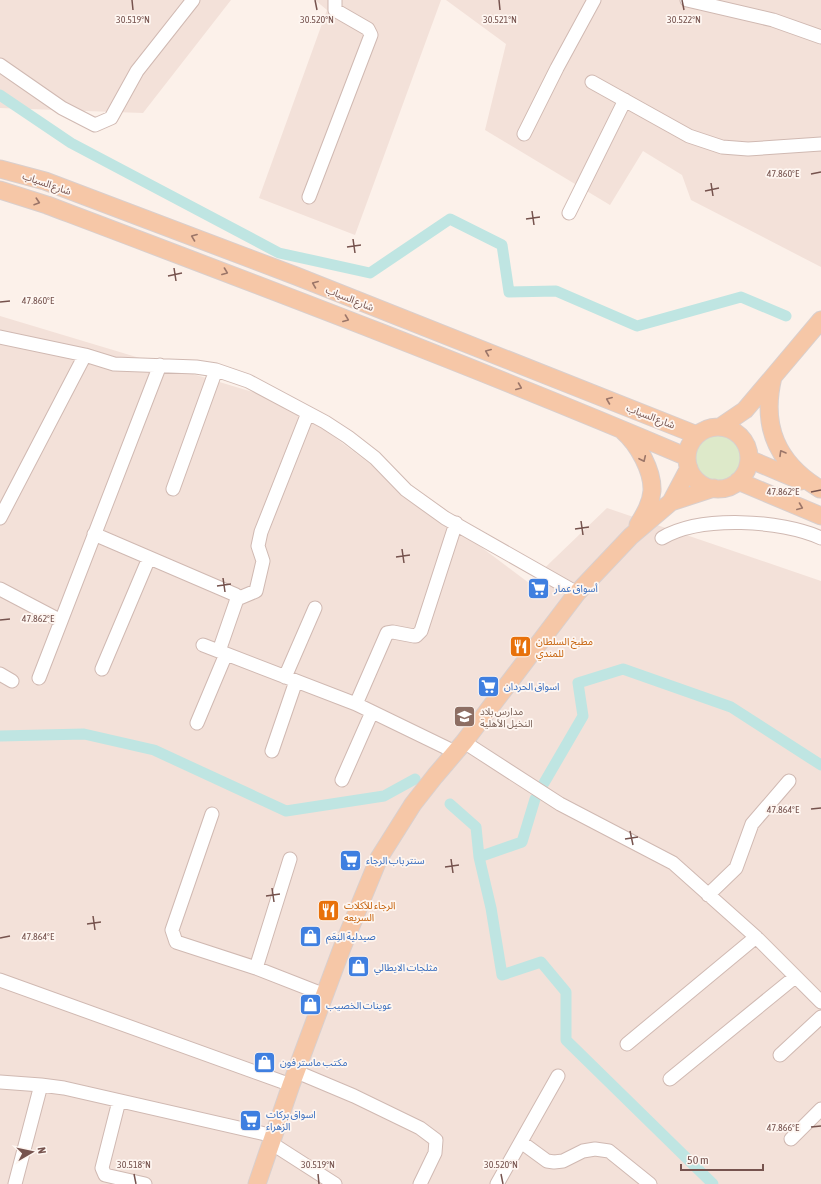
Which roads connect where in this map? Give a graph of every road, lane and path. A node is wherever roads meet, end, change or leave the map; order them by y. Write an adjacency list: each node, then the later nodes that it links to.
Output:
1 (192, 0): 6 (street)
2 (335, 0): 13 (street)
3 (594, 0): 9 (street)
4 (687, 0): 5 (street)
5 (821, 37)
6 (0, 65)
7 (592, 82): 8 (street)
8 (625, 100): 10 (street); 14 (street)
9 (524, 134)
10 (821, 144)
11 (0, 169): 25 (main road, شارع السياب, one-way to 11)
12 (0, 190): 24 (main road, شارع السياب, one-way to 24)
13 (309, 197)
14 (569, 213)
15 (821, 320): 20 (main road)
16 (0, 337): 17 (street)
17 (85, 355): 18 (street); 35 (street)
18 (160, 365): 19 (street); 37 (street)
19 (216, 370): 22 (street); 31 (street)
20 (774, 376): 21 (main road); 32 (main road, one-way to 20)
21 (745, 410): 23 (main road); 26 (main road)
22 (308, 413): 36 (street); 44 (street)
23 (720, 427): 25 (main road); 26 (main road)
24 (620, 428): 28 (main road, شارع السياب); 38 (main road, one-way to 38)
25 (697, 435): 28 (main road)
26 (741, 437): 27 (main road)
27 (749, 459): 29 (main road); 32 (main road)
28 (688, 463): 30 (main road); 33 (main road)
29 (738, 481): 30 (main road); 34 (main road, one-way to 34)
30 (714, 488): 33 (main road)
31 (172, 489)
32 (820, 489)
33 (671, 502): 38 (main road)
34 (821, 516)
35 (0, 518)
36 (456, 523): 43 (street); 54 (street)
37 (94, 534): 41 (street); 46 (street)
38 (631, 536): 43 (main road)
39 (662, 538): 40 (street)
40 (821, 538)
41 (149, 558): 44 (street); 49 (street)
42 (0, 589): 46 (street)
43 (577, 592): 57 (main road)
44 (238, 599): 48 (street)
45 (315, 608): 52 (street)
46 (61, 621): 51 (street)
47 (203, 645): 48 (street)
48 (222, 652): 52 (street); 56 (street)
49 (102, 669)
50 (0, 674): 53 (street)
51 (39, 678)
52 (290, 679): 54 (street); 58 (street)
53 (12, 681)
54 (356, 704): 55 (street)
55 (372, 712): 57 (street); 59 (street)
56 (196, 723)
57 (459, 747): 63 (street); 68 (main road)
58 (272, 751)
59 (342, 780)
60 (789, 781): 63 (street)
61 (212, 814): 65 (street)
62 (290, 859): 65 (street)
63 (708, 895): 64 (street)
64 (756, 937): 66 (street); 71 (street)
65 (256, 968): 68 (street)
66 (795, 976): 69 (street); 75 (street)
67 (0, 980): 74 (street)
68 (325, 995): 74 (main road)
69 (821, 1002)
70 (821, 1017): 72 (street)
71 (627, 1044)
72 (780, 1055)
73 (558, 1076): 82 (street)
74 (294, 1078): 80 (main road); 87 (street)
75 (670, 1079)
76 (0, 1082): 77 (street)
77 (41, 1085): 78 (street); 83 (street)
78 (119, 1101): 80 (street); 84 (street)
79 (821, 1109): 81 (street)
80 (272, 1139): 85 (main road); 86 (street)
81 (791, 1139)
82 (521, 1142): 88 (street); 89 (street)
83 (15, 1184)
84 (145, 1184)
85 (258, 1184)
86 (335, 1184)
87 (420, 1184)
88 (497, 1184)
89 (650, 1184)

